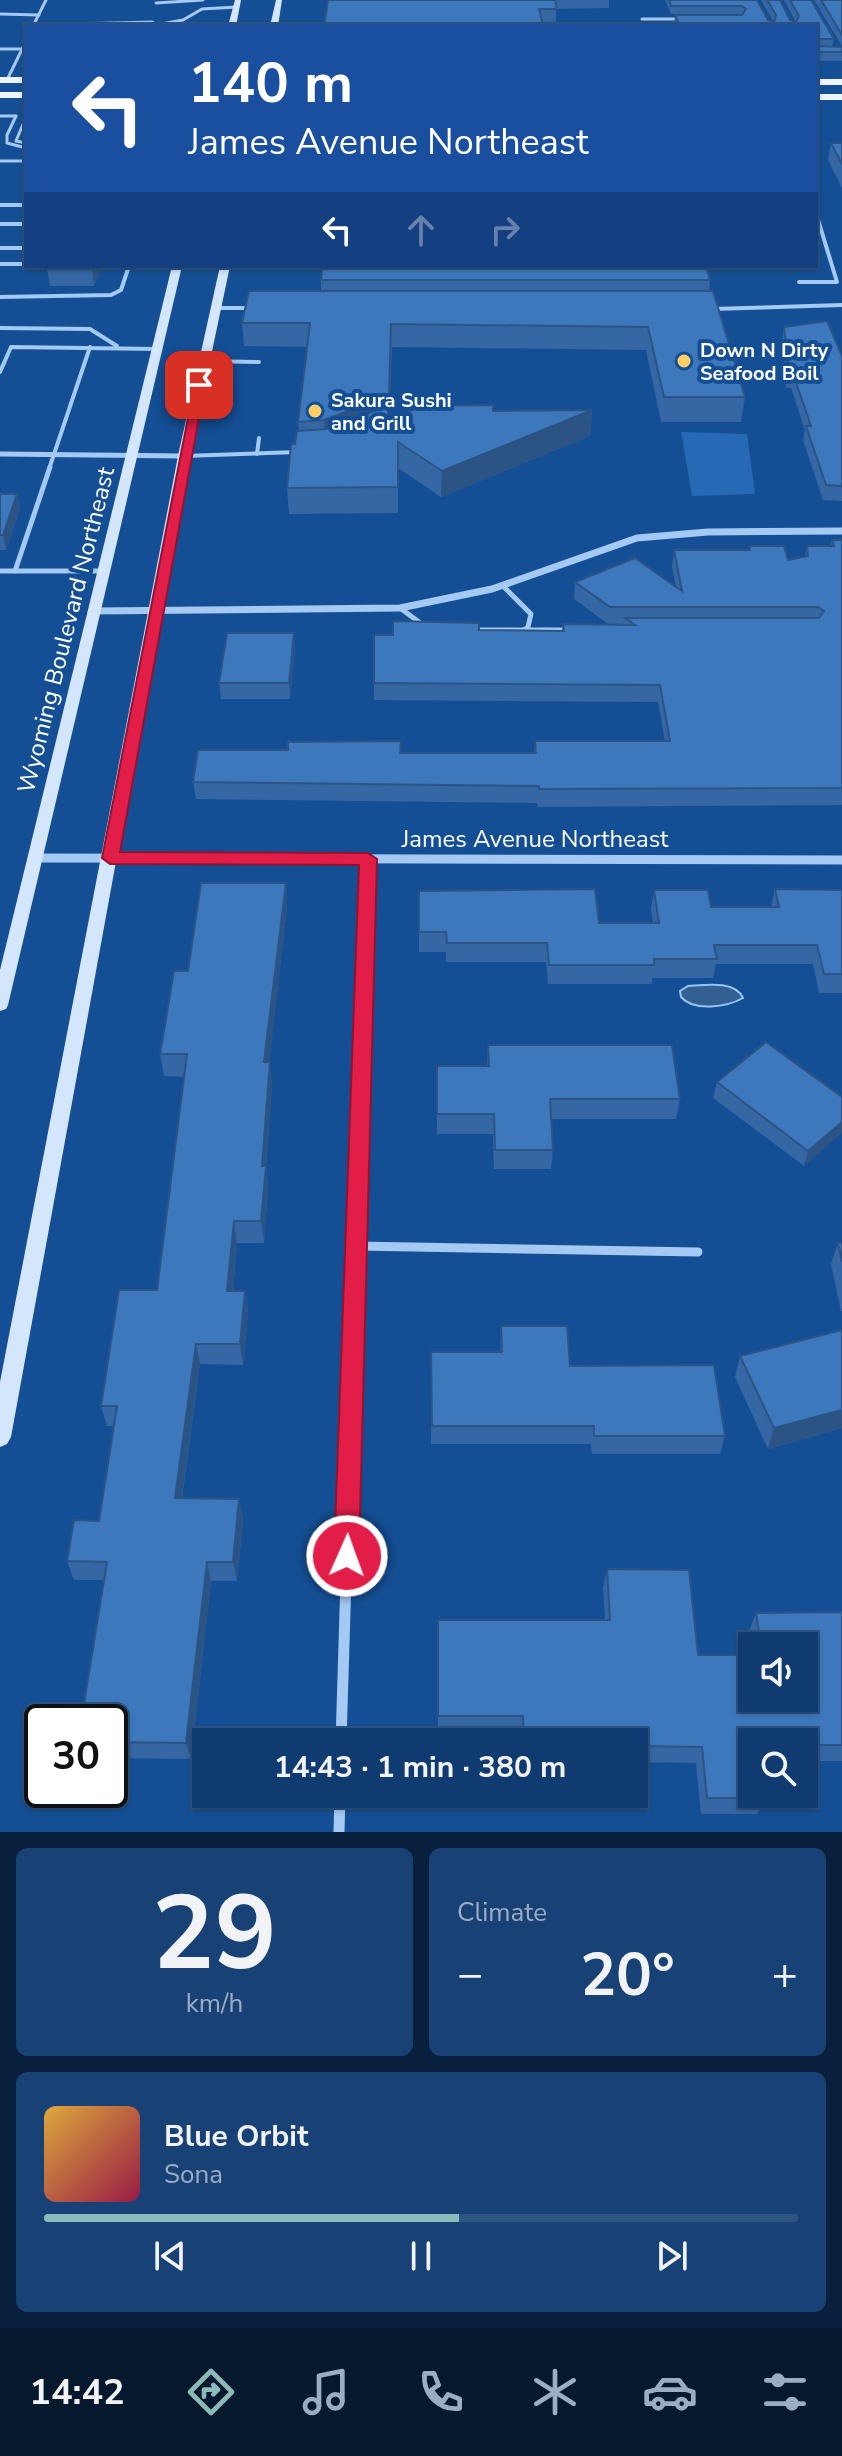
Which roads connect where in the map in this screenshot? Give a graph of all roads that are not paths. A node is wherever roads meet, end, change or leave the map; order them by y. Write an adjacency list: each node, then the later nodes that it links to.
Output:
1 (46, 0): 7 (lane)
2 (203, 0): 4 (lane)
3 (279, 0): 15 (main road)
4 (156, 3)
5 (238, 3): 10 (lane); 14 (main road)
6 (0, 14): 7 (lane)
7 (39, 15): 11 (lane)
8 (642, 19): 9 (lane)
9 (684, 19)
10 (183, 20): 12 (lane); 13 (lane)
11 (34, 24)
12 (162, 24)
13 (174, 24)
14 (233, 24)
15 (274, 24)
16 (24, 45): 18 (lane)
17 (0, 49): 18 (lane)
18 (22, 49): 20 (lane)
19 (24, 80): 20 (main road)
20 (2, 81)
21 (818, 82): 22 (main road)
22 (842, 82)
23 (0, 95): 24 (main road)
24 (24, 95)
25 (818, 97): 26 (main road)
26 (842, 97)
27 (0, 116): 28 (lane)
28 (16, 116): 29 (lane); 32 (lane)
29 (24, 116)
30 (24, 121): 31 (lane)
31 (24, 145)
32 (24, 146)
33 (0, 161): 34 (lane)
34 (24, 161)
35 (0, 205): 36 (lane)
36 (24, 205)
37 (818, 220): 47 (lane)
38 (0, 224): 39 (lane)
39 (24, 224)
40 (0, 248): 41 (lane)
41 (24, 248)
42 (0, 264): 43 (lane)
43 (24, 264)
44 (128, 268): 48 (lane)
45 (177, 268): 56 (main road, Wyoming Boulevard Northeast)
46 (225, 268): 50 (main road)
47 (799, 282)
48 (0, 297)
49 (842, 305): 52 (lane)
50 (216, 308): 51 (lane); 57 (main road)
51 (263, 308)
52 (697, 309)
53 (0, 328): 54 (lane)
54 (117, 346): 55 (lane); 56 (lane)
55 (90, 347): 59 (lane); 63 (lane)
56 (157, 349): 65 (main road, Wyoming Boulevard Northeast)
57 (204, 361): 58 (lane); 66 (main road)
58 (259, 362)
59 (0, 372)
60 (259, 438): 64 (lane)
61 (311, 451): 64 (lane)
62 (0, 454): 63 (street)
63 (55, 454): 65 (street); 69 (lane)
64 (257, 454): 66 (lane)
65 (133, 456): 66 (street); 70 (main road, Wyoming Boulevard Northeast)
66 (184, 456): 74 (main road)
67 (842, 531): 71 (street)
68 (0, 571): 69 (lane)
69 (15, 571): 70 (lane)
70 (104, 571): 73 (main road, Wyoming Boulevard Northeast)
71 (502, 585): 72 (street); 77 (lane)
72 (400, 608): 74 (street); 75 (lane)
73 (93, 611): 74 (street); 79 (main road, Wyoming Boulevard Northeast)
74 (157, 612): 80 (main road)
75 (429, 627)
76 (465, 630): 77 (lane)
77 (524, 630): 78 (lane)
78 (585, 630)
79 (36, 858): 80 (street, James Avenue Northeast); 83 (main road, Wyoming Boulevard Northeast)
80 (110, 858): 81 (street, James Avenue Northeast); 86 (main road)
81 (368, 859): 82 (street, James Avenue Northeast); 84 (street)
82 (842, 860)
83 (0, 1005)
84 (356, 1246): 85 (street); 87 (street)
85 (698, 1252)
86 (0, 1437)
87 (341, 1728)
88 (340, 1808): 89 (street)
89 (339, 1832)

